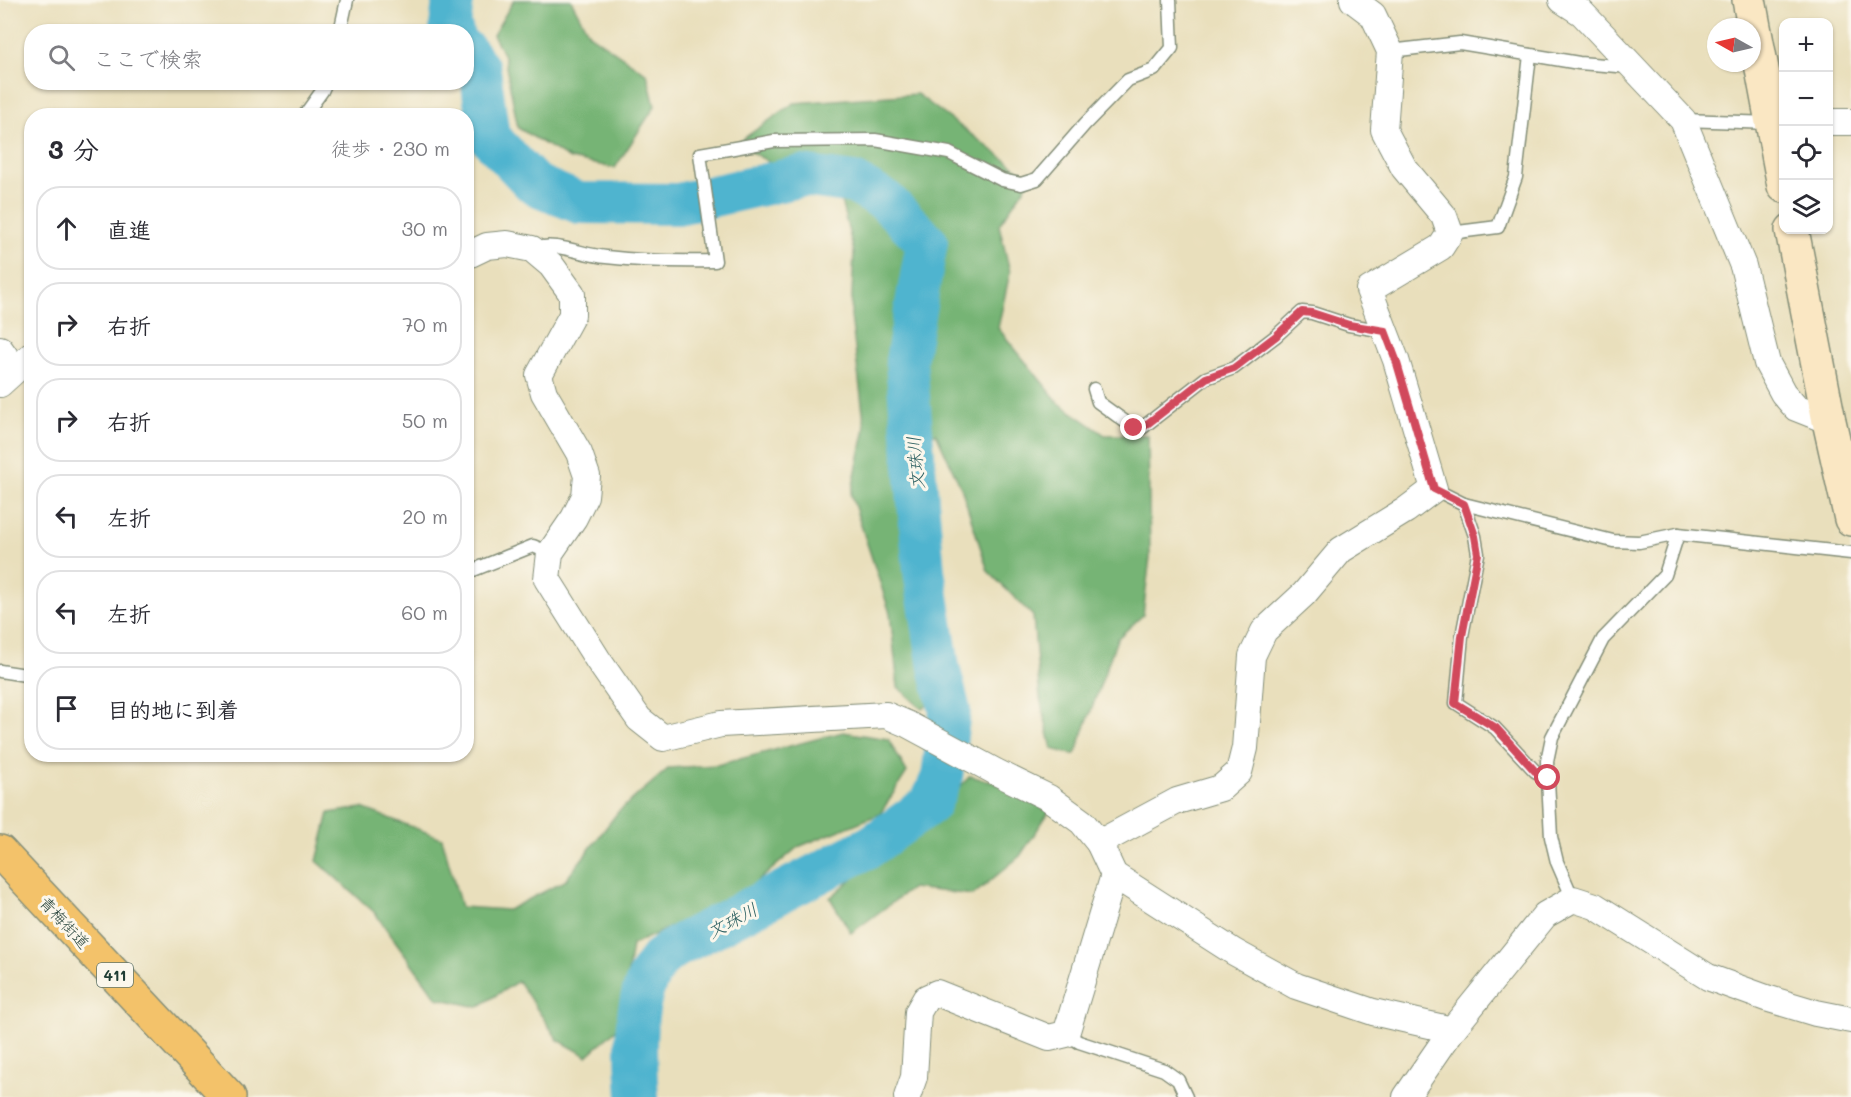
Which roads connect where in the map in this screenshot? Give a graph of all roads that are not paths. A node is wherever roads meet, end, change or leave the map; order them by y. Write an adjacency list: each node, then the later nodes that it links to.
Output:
1 (347, 0): 6 (lane)
2 (1170, 0): 19 (lane)
3 (1353, 0): 7 (street)
4 (1562, 0): 9 (street)
5 (1749, 0): 15 (main road)
6 (342, 24)
7 (1390, 51): 8 (lane); 17 (street)
8 (1530, 55): 9 (lane); 17 (lane)
9 (1632, 67): 12 (street)
10 (322, 90): 11 (lane)
11 (310, 108)
12 (1683, 120): 15 (lane); 25 (street)
13 (1833, 122): 14 (street)
14 (1851, 122)
15 (1777, 123): 16 (main road)
16 (1783, 180)
17 (1450, 233): 21 (street)
18 (1793, 234): 25 (main road)
19 (532, 249): 20 (street); 30 (street)
20 (474, 252)
21 (1385, 331): 24 (lane); 26 (street)
22 (0, 349): 23 (street)
23 (16, 370)
24 (1094, 389)
25 (1829, 421): 28 (main road)
26 (1434, 489): 27 (lane); 36 (street)
27 (1464, 504): 29 (lane); 35 (lane)
28 (1851, 519)
29 (1677, 534): 31 (lane); 35 (lane)
30 (550, 552): 32 (lane); 36 (street)
31 (1851, 553)
32 (474, 570)
33 (0, 671): 34 (lane)
34 (24, 674)
35 (1548, 778): 39 (lane)
36 (1099, 843): 38 (street)
37 (0, 852): 43 (highway, 青梅街道 / 411)
38 (1114, 875): 41 (street); 42 (street)
39 (1573, 899): 40 (street); 41 (street)
40 (1851, 1020)
41 (1452, 1030): 46 (street)
42 (1066, 1034): 44 (street); 45 (lane)
43 (229, 1097)
44 (907, 1097)
45 (1186, 1097)
46 (1406, 1097)

